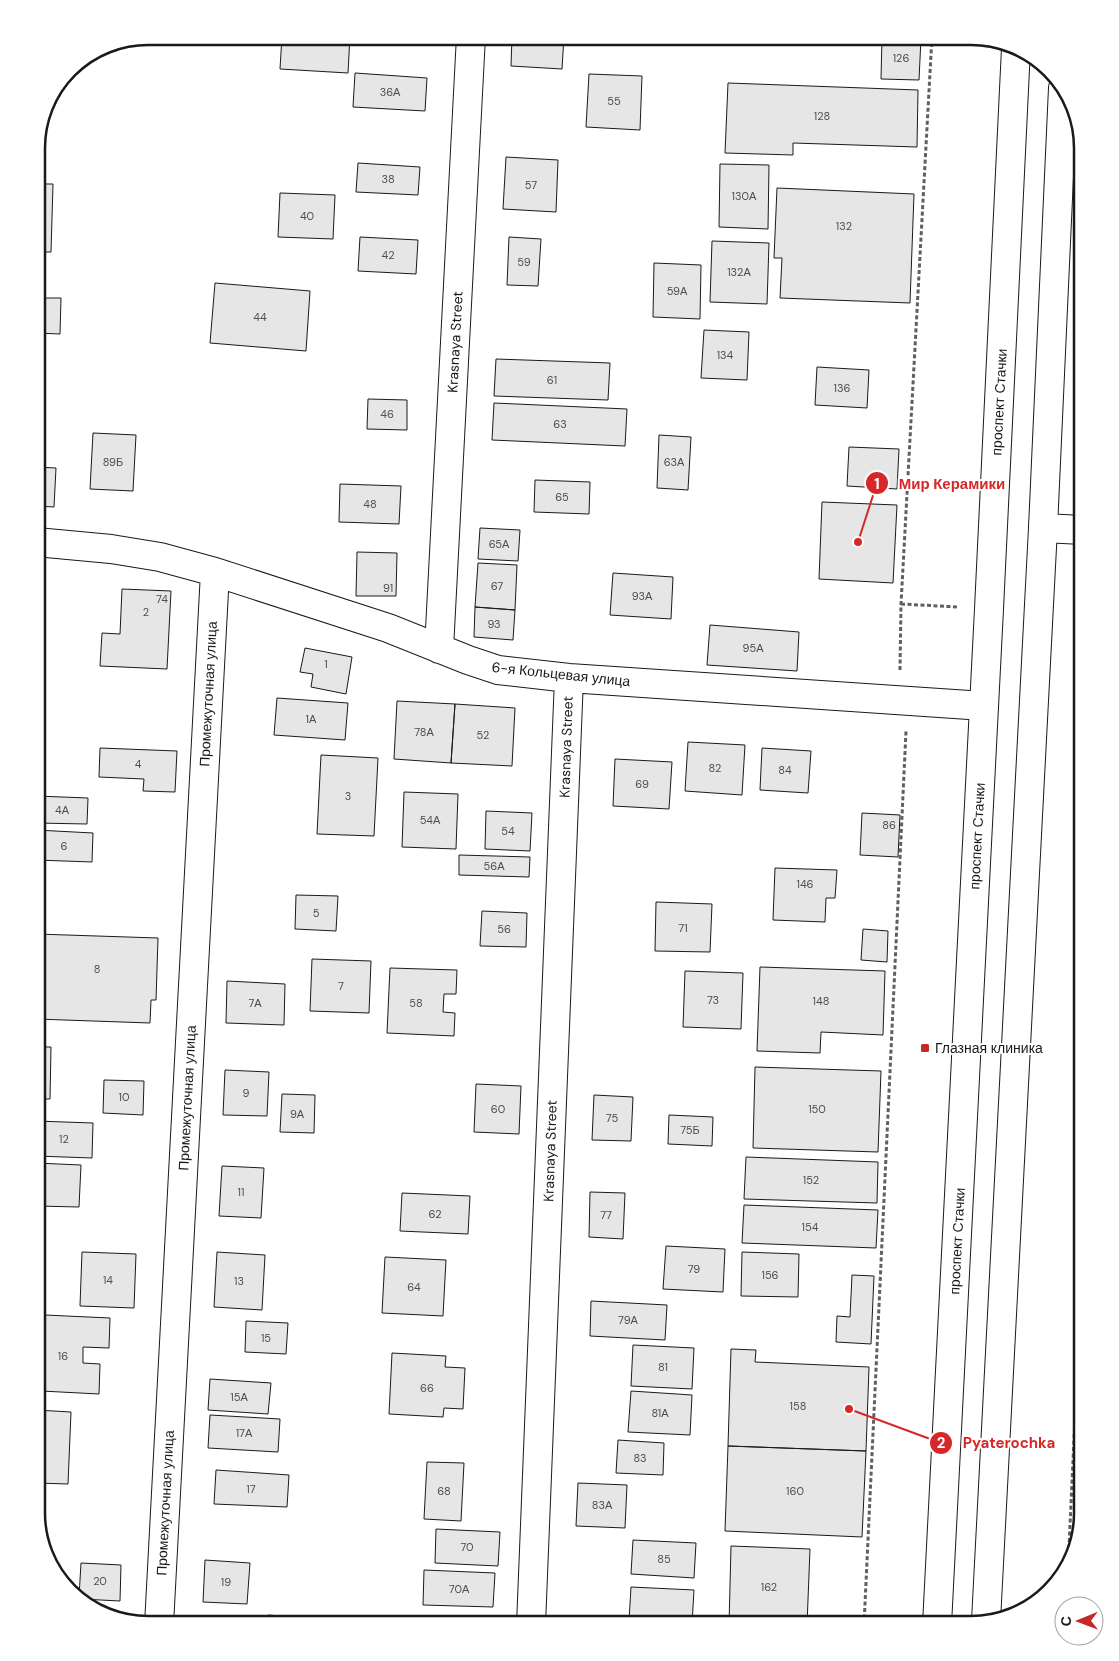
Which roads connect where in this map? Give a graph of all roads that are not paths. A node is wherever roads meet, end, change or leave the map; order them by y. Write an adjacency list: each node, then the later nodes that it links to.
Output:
1 (471, 45): 8 (street, Krasnaya Street)
2 (1016, 55): 10 (street, проспект Стачки)
3 (1062, 101): 4 (street)
4 (1043, 528): 5 (street); 11 (street)
5 (1074, 530)
6 (45, 543): 7 (street, 6-я Кольцевая улица)
7 (215, 572): 8 (street, 6-я Кольцевая улица); 12 (street, Промежуточная улица)
8 (439, 648): 9 (street, 6-я Кольцевая улица)
9 (569, 678): 10 (street, 6-я Кольцевая улица); 13 (street, Krasnaya Street)
10 (984, 706): 14 (street, проспект Стачки)
11 (986, 1615)
12 (159, 1616)
13 (530, 1616)
14 (937, 1616)

